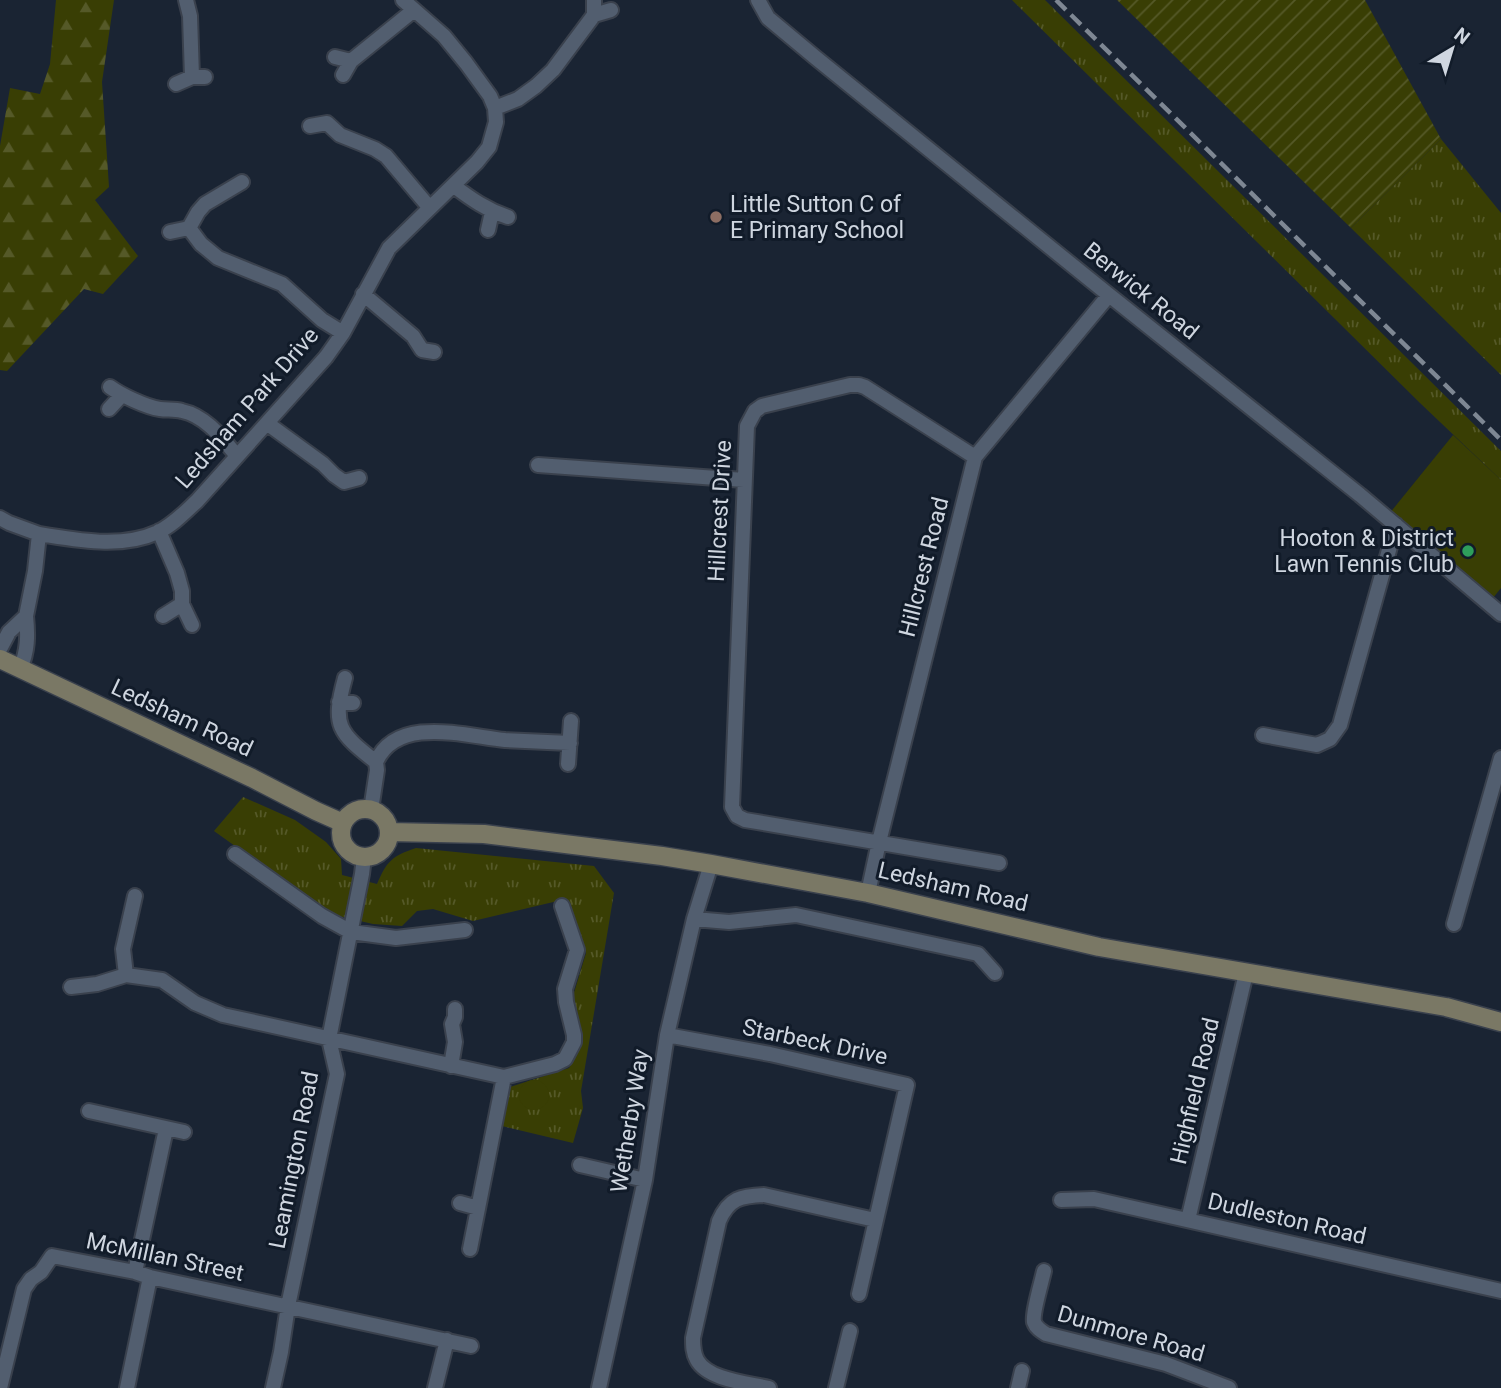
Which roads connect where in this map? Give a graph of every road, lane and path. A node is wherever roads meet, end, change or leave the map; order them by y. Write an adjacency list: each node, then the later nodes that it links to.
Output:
1 (186, 0): 10 (street)
2 (402, 0): 5 (street)
3 (758, 0): 22 (street, Berwick Road)
4 (594, 8): 6 (street); 11 (street)
5 (414, 10): 8 (street); 11 (street)
6 (611, 10)
7 (335, 57): 8 (street)
8 (351, 61): 9 (street)
9 (343, 75)
10 (176, 84)
11 (495, 108): 14 (street, Ledsham Park Drive)
12 (310, 126): 15 (street)
13 (242, 182): 18 (street)
14 (454, 186): 15 (street, Ledsham Park Drive); 16 (street)
15 (429, 207): 21 (street, Ledsham Park Drive)
16 (492, 212): 17 (street); 19 (street)
17 (508, 217)
18 (189, 228): 20 (street); 23 (street)
19 (488, 230)
20 (170, 232)
21 (363, 293): 23 (street, Ledsham Park Drive); 24 (street)
22 (1109, 295): 28 (street, Hillcrest Road); 33 (street, Berwick Road)
23 (342, 333): 26 (street, Ledsham Park Drive)
24 (424, 354)
25 (109, 409): 27 (street)
26 (268, 424): 27 (street, Ledsham Park Drive); 30 (street)
27 (237, 456): 34 (street, Ledsham Park Drive)
28 (975, 457): 31 (street, Hillcrest Drive); 55 (street, Hillcrest Road)
29 (538, 464): 31 (street)
30 (359, 478)
31 (744, 480): 52 (street, Hillcrest Drive)
32 (0, 518): 35 (street, Ledsham Park Drive)
33 (1396, 525): 37 (street, Berwick Road); 46 (street)
34 (159, 531): 35 (street, Ledsham Park Drive); 36 (street)
35 (39, 534): 38 (street)
36 (182, 604): 39 (street); 40 (street)
37 (1501, 614)
38 (26, 616): 41 (street); 43 (street)
39 (163, 616)
40 (192, 625)
41 (0, 649)
42 (0, 659): 43 (main road, Ledsham Road)
43 (20, 669): 53 (main road, Ledsham Road)
44 (345, 678): 49 (street)
45 (571, 721): 47 (street)
46 (1263, 735)
47 (570, 743): 49 (street); 50 (street)
48 (1501, 758): 64 (street)
49 (376, 762): 51 (street)
50 (568, 764)
51 (371, 810): 53 (main road); 54 (main road)
52 (737, 816): 55 (street, Ledsham Road)
53 (343, 822): 57 (main road)
54 (389, 832): 57 (main road); 59 (main road, Ledsham Road)
55 (879, 842): 58 (street, Ledsham Road); 60 (street, Hillcrest Road)
56 (235, 854): 66 (street)
57 (363, 858): 66 (street, Leamington Road)
58 (999, 863)
59 (711, 864): 60 (main road, Ledsham Road); 63 (street, Wetherby Way)
60 (868, 893): 67 (main road, Ledsham Road)
61 (135, 896): 69 (street)
62 (562, 906): 76 (street)
63 (694, 919): 68 (street); 73 (street, Wetherby Way)
64 (1454, 923)
65 (465, 930): 66 (street)
66 (351, 932): 74 (street, Leamington Road)
67 (1246, 972): 72 (main road, Ledsham Road); 86 (street, Highfield Road)
68 (995, 973)
69 (126, 975): 70 (street); 74 (street)
70 (71, 987)
71 (455, 1009): 75 (street)
72 (1501, 1022)
73 (667, 1035): 81 (street, Wetherby Way); 85 (street, Starbeck Drive)
74 (329, 1039): 75 (street); 93 (street, Leamington Road)
75 (451, 1066): 76 (street)
76 (504, 1077): 84 (street)
77 (89, 1111): 78 (street)
78 (166, 1129): 79 (street); 89 (street)
79 (184, 1132)
80 (580, 1165): 81 (street)
81 (645, 1180): 102 (street, Wetherby Way)
82 (1061, 1200): 86 (street, Dudleston Road)
83 (460, 1203): 84 (street)
84 (478, 1208): 87 (street)
85 (875, 1220): 92 (street, Starbeck Drive); 103 (street)
86 (1188, 1220): 91 (street, Dudleston Road)
87 (470, 1249)
88 (1044, 1271): 106 (street, Dunmore Road)
89 (135, 1272): 90 (street, McMillan Street); 98 (street, McMillan Street)
90 (150, 1277): 93 (street, McMillan Street); 99 (street)
91 (1501, 1291)
92 (859, 1294)
93 (288, 1306): 95 (street, McMillan Street); 100 (street, Leamington Road)
94 (850, 1331): 104 (street)
95 (447, 1340): 96 (street, McMillan Street); 101 (street)
96 (471, 1346)
97 (1022, 1371): 105 (street)
98 (1, 1388)
99 (127, 1388)
100 (272, 1388)
101 (435, 1388)
102 (599, 1388)
103 (769, 1388)
104 (836, 1388)
105 (1018, 1388)
106 (1229, 1388)

